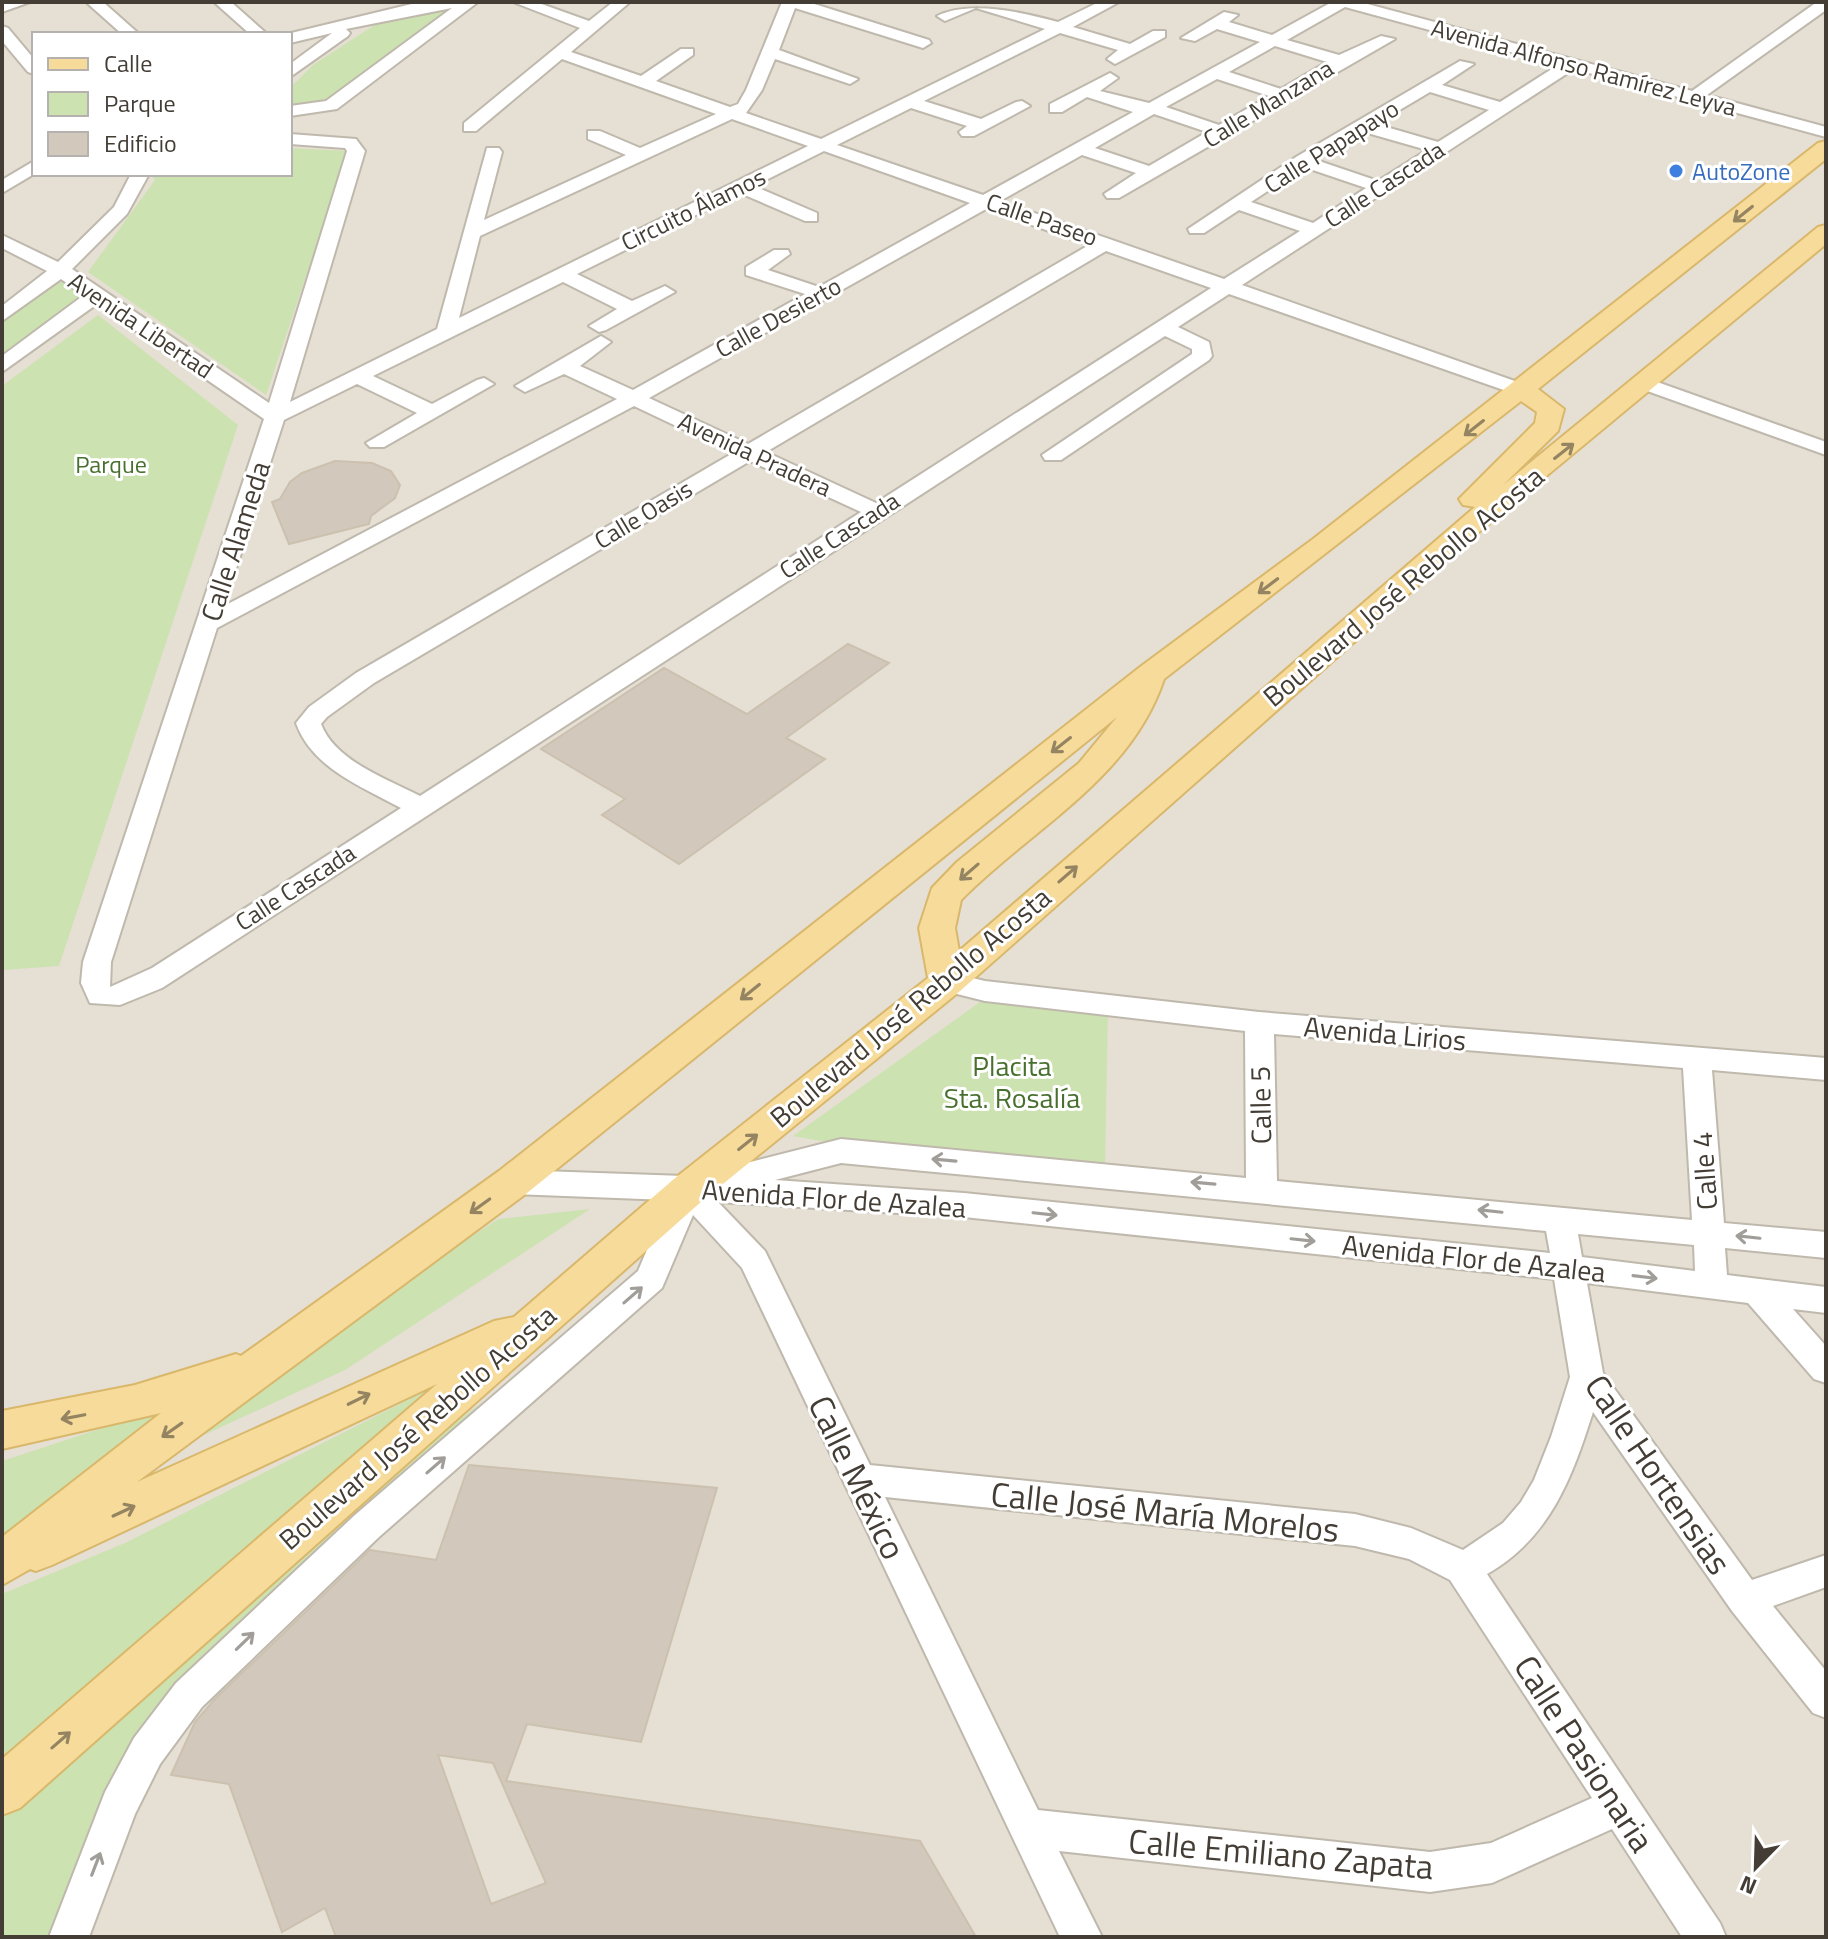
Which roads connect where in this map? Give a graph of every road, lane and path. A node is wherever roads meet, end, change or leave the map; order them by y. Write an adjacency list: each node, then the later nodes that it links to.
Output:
1 (22, 2): 14 (street)
2 (94, 2): 23 (street)
3 (222, 2): 24 (street)
4 (361, 2): 17 (street)
5 (460, 2): 17 (street)
6 (470, 2): 52 (street)
7 (521, 2): 20 (street)
8 (622, 2): 20 (street)
9 (791, 2): 30 (street); 33 (street)
10 (1111, 2): 21 (street, Circuito Álamos)
11 (1342, 2): 29 (street, Calle Desierto); 36 (street, Avenida Alfonso Ramírez Leyva)
12 (976, 3): 16 (street); 21 (street)
13 (1826, 3): 46 (street)
14 (2, 7)
15 (1236, 11): 19 (street)
16 (945, 16)
17 (377, 17): 18 (street)
18 (360, 21): 26 (street); 39 (street)
19 (1216, 23): 27 (street); 29 (street)
20 (591, 27): 34 (street)
21 (1058, 28): 31 (street); 47 (street, Circuito Álamos)
22 (2, 31): 38 (street)
23 (129, 32)
24 (257, 32)
25 (1159, 34): 31 (street)
26 (292, 38)
27 (1189, 38)
28 (1387, 39): 35 (street, Calle Manzana)
29 (1273, 40): 35 (street); 40 (street, Calle Desierto)
30 (923, 43)
31 (1131, 49): 44 (street)
32 (687, 52): 42 (street)
33 (770, 52): 41 (street); 53 (street)
34 (559, 53): 42 (street, Calle Paseo); 55 (street)
35 (1340, 61): 45 (street, Calle Manzana)
36 (1574, 62): 46 (street, Avenida Alfonso Ramírez Leyva); 50 (street, Calle Cascada)
37 (1466, 64): 43 (street, Calle Papapayo)
38 (32, 67)
39 (292, 71)
40 (1214, 73): 45 (street); 51 (street, Calle Desierto)
41 (850, 79)
42 (644, 82): 53 (street, Calle Paseo)
43 (1428, 86): 50 (street); 54 (street, Calle Papapayo)
44 (1084, 91): 49 (street); 51 (street)
45 (1283, 95): 56 (street, Calle Manzana)
46 (1695, 96): 57 (street, Avenida Alfonso Ramírez Leyva)
47 (910, 102): 48 (street); 60 (street, Circuito Álamos)
48 (1022, 106)
49 (1056, 108)
50 (1501, 108): 61 (street, Calle Cascada)
51 (1149, 110): 56 (street); 63 (street, Calle Desierto)
52 (292, 111)
53 (735, 113): 60 (street, Calle Paseo); 65 (street)
54 (1363, 126): 61 (street); 66 (street, Calle Papapayo)
55 (470, 127)
56 (1222, 131): 68 (street, Calle Manzana)
57 (1826, 132)
58 (594, 135): 65 (street)
59 (292, 139): 105 (street, Calle Alameda)
60 (825, 143): 70 (street, Circuito Álamos); 74 (street, Calle Paseo)
61 (1440, 148): 71 (street, Calle Cascada)
62 (1826, 148): 102 (main road, one-way to 102)
63 (1084, 150): 68 (street); 74 (street, Calle Desierto)
64 (493, 152): 81 (street)
65 (641, 155): 81 (street)
66 (1302, 161): 71 (street); 75 (street, Calle Papapayo)
67 (32, 167): 72 (street)
68 (1151, 172): 73 (street, Calle Manzana)
69 (139, 176): 86 (street)
70 (738, 186): 77 (street); 87 (street, Circuito Álamos)
71 (1379, 187): 79 (street, Calle Cascada)
72 (2, 188)
73 (1113, 194)
74 (988, 201): 84 (street, Calle Paseo); 90 (street, Calle Desierto)
75 (1240, 204): 78 (street, Calle Papapayo); 79 (street)
76 (829, 208): 77 (street)
77 (811, 217): 80 (street)
78 (1197, 229)
79 (1313, 229): 88 (street, Calle Cascada)
80 (793, 231)
81 (473, 232): 95 (street)
82 (1826, 232): 100 (main road, Boulevard José Rebollo Acosta)
83 (2, 241): 86 (street, Avenida Libertad)
84 (1107, 242): 88 (street, Calle Paseo); 108 (street, Calle Oasis)
85 (781, 254): 90 (street)
86 (62, 271): 91 (street, Avenida Libertad); 93 (street)
87 (562, 274): 92 (street); 95 (street, Circuito Álamos)
88 (1226, 286): 94 (street, Calle Cascada); 102 (street, Calle Paseo)
89 (665, 292): 92 (street)
90 (820, 293): 103 (street, Calle Desierto)
91 (98, 294): 96 (street); 105 (street, Avenida Libertad)
92 (632, 309): 97 (street)
93 (2, 315)
94 (1162, 327): 109 (street); 110 (street, Calle Cascada)
95 (446, 331): 98 (street, Circuito Álamos)
96 (2, 366)
97 (564, 366): 101 (street); 103 (street, Avenida Pradera)
98 (358, 377): 104 (street); 105 (street, Circuito Álamos)
99 (484, 384): 104 (street)
100 (1646, 384): 107 (street); 111 (main road, Boulevard José Rebollo Acosta, one-way to 100)
101 (525, 386)
102 (1522, 390): 111 (main road); 113 (main road, one-way to 113)
103 (634, 398): 108 (street, Avenida Pradera); 112 (street, Calle Desierto)
104 (434, 413): 106 (street)
105 (275, 417): 112 (street, Calle Alameda)
106 (377, 443)
107 (1826, 449)
108 (749, 451): 110 (street, Avenida Pradera); 114 (street, Calle Oasis)
109 (1053, 455)
110 (876, 511): 114 (street, Calle Cascada)
111 (1464, 530): 115 (main road, Boulevard José Rebollo Acosta, one-way to 111)
112 (209, 623): 116 (street, Calle Alameda)
113 (1151, 674): 115 (main road, one-way to 115); 120 (main road, one-way to 120)
114 (418, 806): 116 (street, Calle Cascada)
115 (947, 982): 117 (street, Avenida Lirios); 122 (main road, Boulevard José Rebollo Acosta, one-way to 115)
116 (100, 996)
117 (1259, 1022): 118 (street, Avenida Lirios); 121 (street, Calle 5)
118 (1697, 1058): 119 (street, Avenida Lirios); 124 (street, Calle 4)
119 (1826, 1069)
120 (513, 1182): 122 (street); 131 (main road, one-way to 131)
121 (1262, 1188): 122 (street, Avenida Flor de Azalea, one-way to 122); 123 (street, Avenida Flor de Azalea, one-way to 121)
122 (688, 1190): 126 (street, Avenida Flor de Azalea, one-way to 126); 130 (main road, Boulevard José Rebollo Acosta); 135 (street, Calle México); 144 (street, one-way to 122)
123 (1560, 1218): 124 (street, Avenida Flor de Azalea); 126 (street, Calle Hortensias)
124 (1708, 1232): 125 (street, Avenida Flor de Azalea, one-way to 124); 127 (street, Calle 4)
125 (1826, 1245)
126 (1567, 1268): 127 (street, Avenida Flor de Azalea, one-way to 127); 133 (street, Calle Hortensias)
127 (1712, 1284): 128 (street, Avenida Flor de Azalea)
128 (1756, 1290): 129 (street, Avenida Flor de Azalea); 132 (street)
129 (1826, 1300)
130 (539, 1319): 136 (main road, one-way to 130); 141 (main road, Boulevard José Rebollo Acosta, one-way to 130)
131 (281, 1352): 134 (main road, one-way to 134); 136 (main road, one-way to 136)
132 (1826, 1369)
133 (1587, 1377): 137 (street); 139 (street, Calle Hortensias)
134 (2, 1430)
135 (860, 1479): 137 (street, Calle José María Morelos); 143 (street, Calle México)
136 (2, 1565)
137 (1463, 1569): 142 (street, Calle Pasionaria)
138 (1826, 1571): 139 (street)
139 (1745, 1599): 140 (street, Calle Hortensias)
140 (1826, 1700)
141 (2, 1791)
142 (1619, 1806): 143 (street, Calle Emiliano Zapata); 146 (street, Calle Pasionaria)
143 (1026, 1828): 145 (street, Calle México)
144 (69, 1937)
145 (1082, 1937)
146 (1706, 1937)

